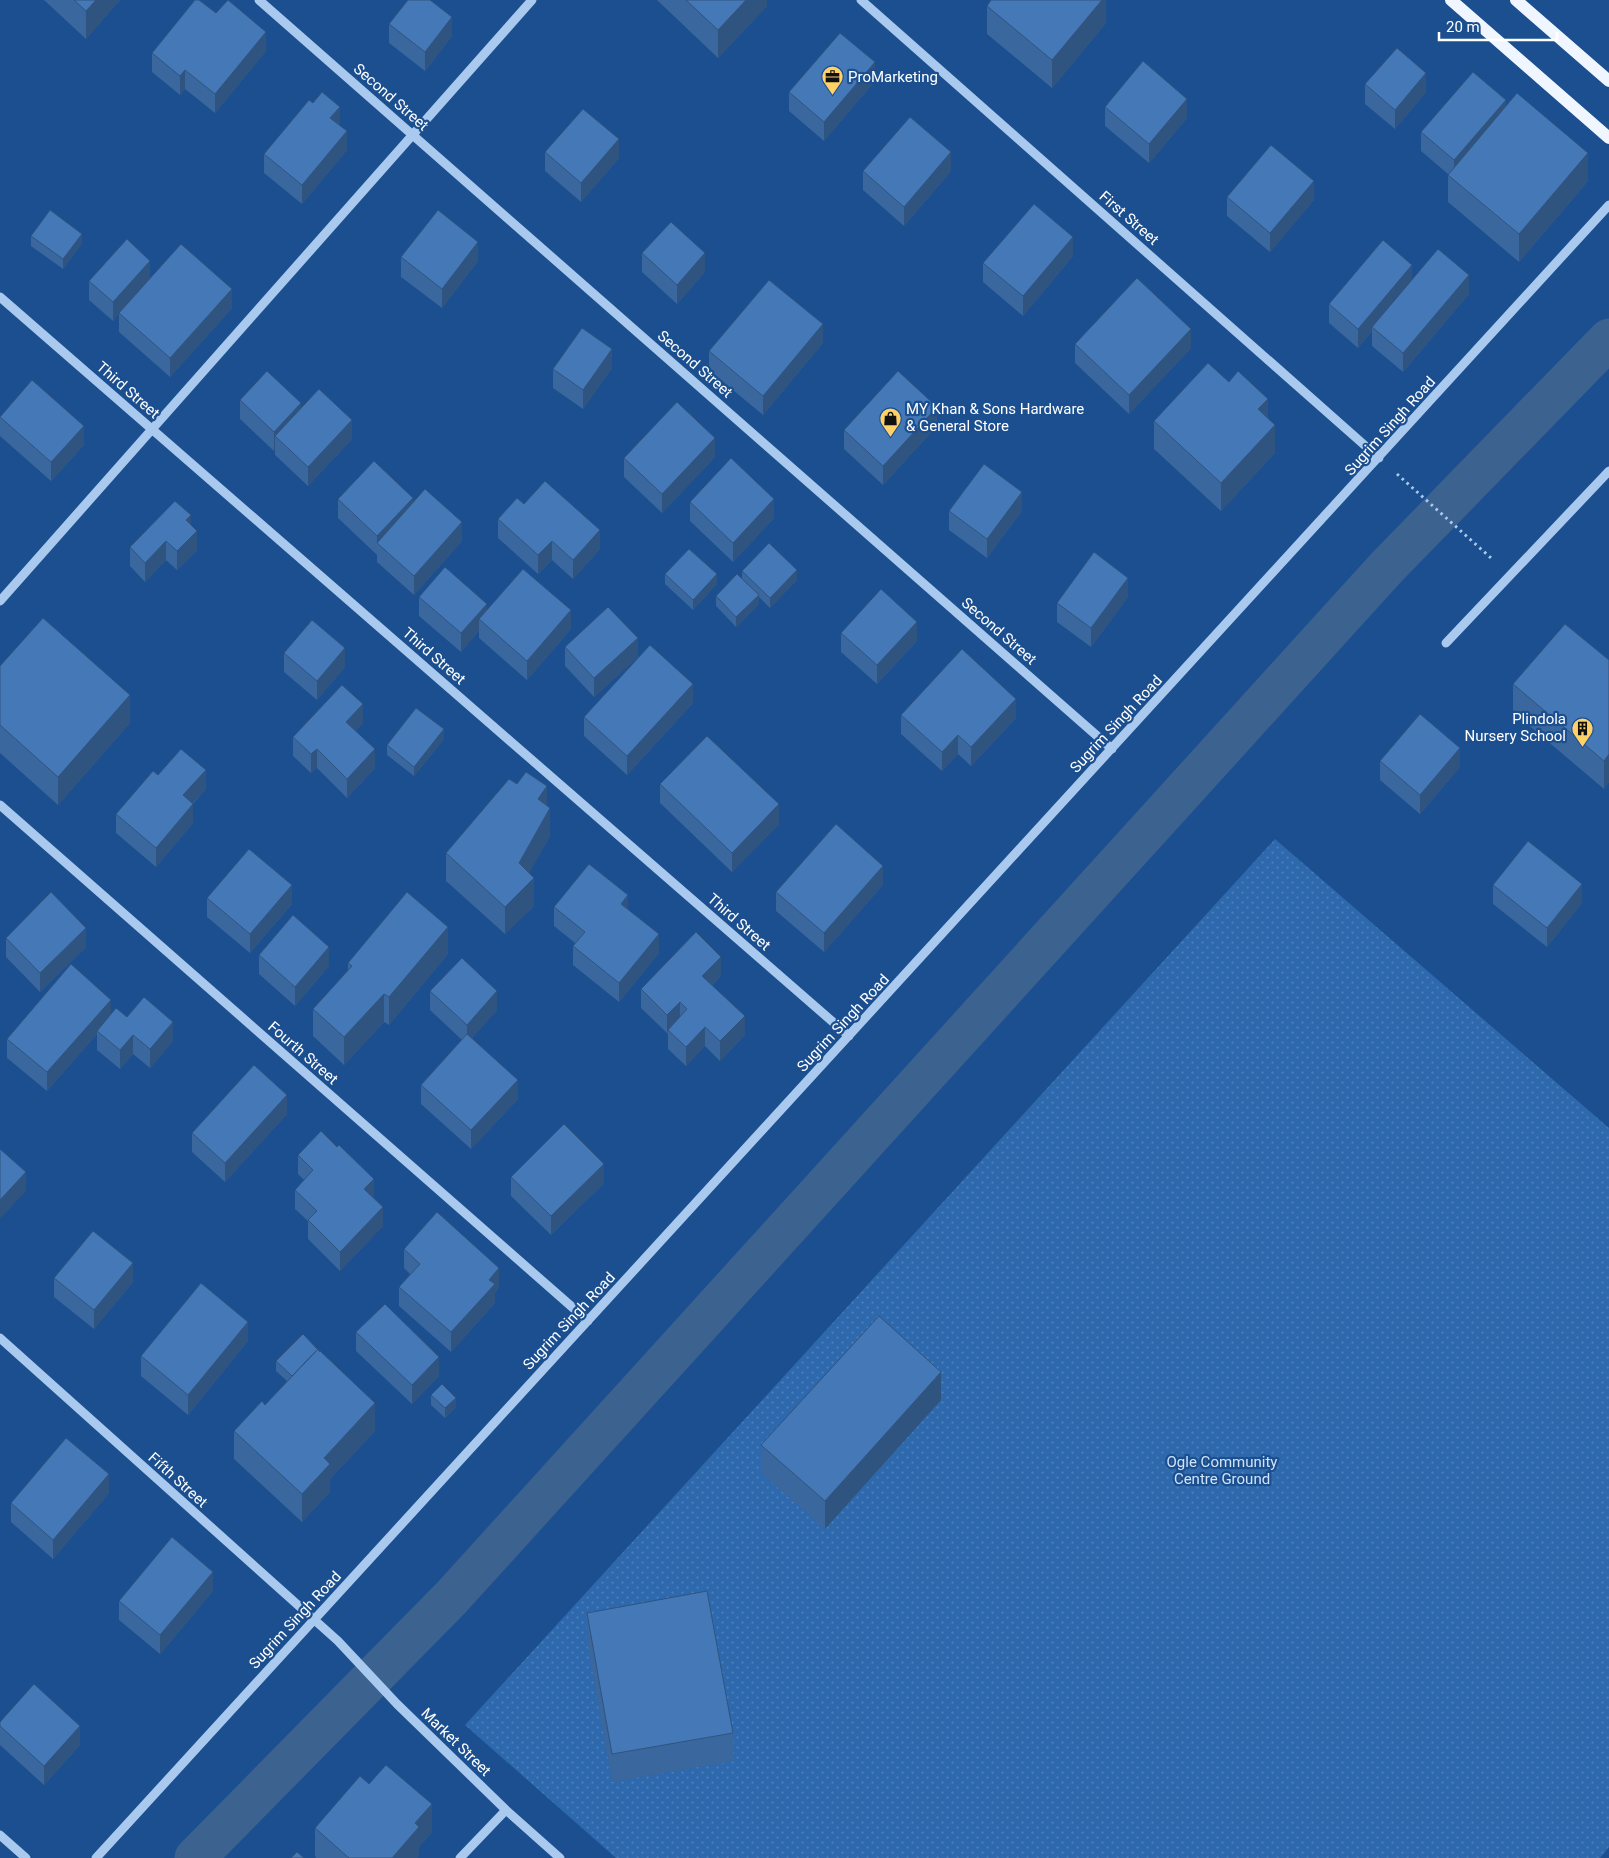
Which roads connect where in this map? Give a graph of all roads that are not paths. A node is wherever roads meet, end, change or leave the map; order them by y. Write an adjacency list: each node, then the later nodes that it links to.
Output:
1 (259, 0): 7 (street, Second Street)
2 (532, 0): 7 (street)
3 (861, 0): 12 (street, First Street)
4 (1451, 0): 8 (main road)
5 (1516, 0): 6 (main road)
6 (1609, 81)
7 (413, 135): 11 (street); 16 (street, Second Street)
8 (1609, 138)
9 (1609, 205): 12 (street, Sugrim Singh Road)
10 (0, 297): 11 (street, Third Street)
11 (153, 429): 14 (street); 18 (street, Third Street)
12 (1379, 458): 16 (street, Sugrim Singh Road)
13 (1609, 471): 15 (street)
14 (0, 601)
15 (1446, 642)
16 (1112, 749): 18 (street, Sugrim Singh Road)
17 (0, 805): 19 (street, Fourth Street)
18 (849, 1036): 19 (street, Sugrim Singh Road)
19 (588, 1321): 21 (street, Sugrim Singh Road)
20 (0, 1338): 21 (street, Fifth Street)
21 (314, 1620): 22 (street, Fifth Street); 26 (street, Sugrim Singh Road)
22 (338, 1641): 23 (street, Market Street)
23 (506, 1810): 27 (street); 28 (street, Market Street)
24 (0, 1835): 25 (street)
25 (26, 1858)
26 (96, 1858)
27 (460, 1858)
28 (560, 1858)

